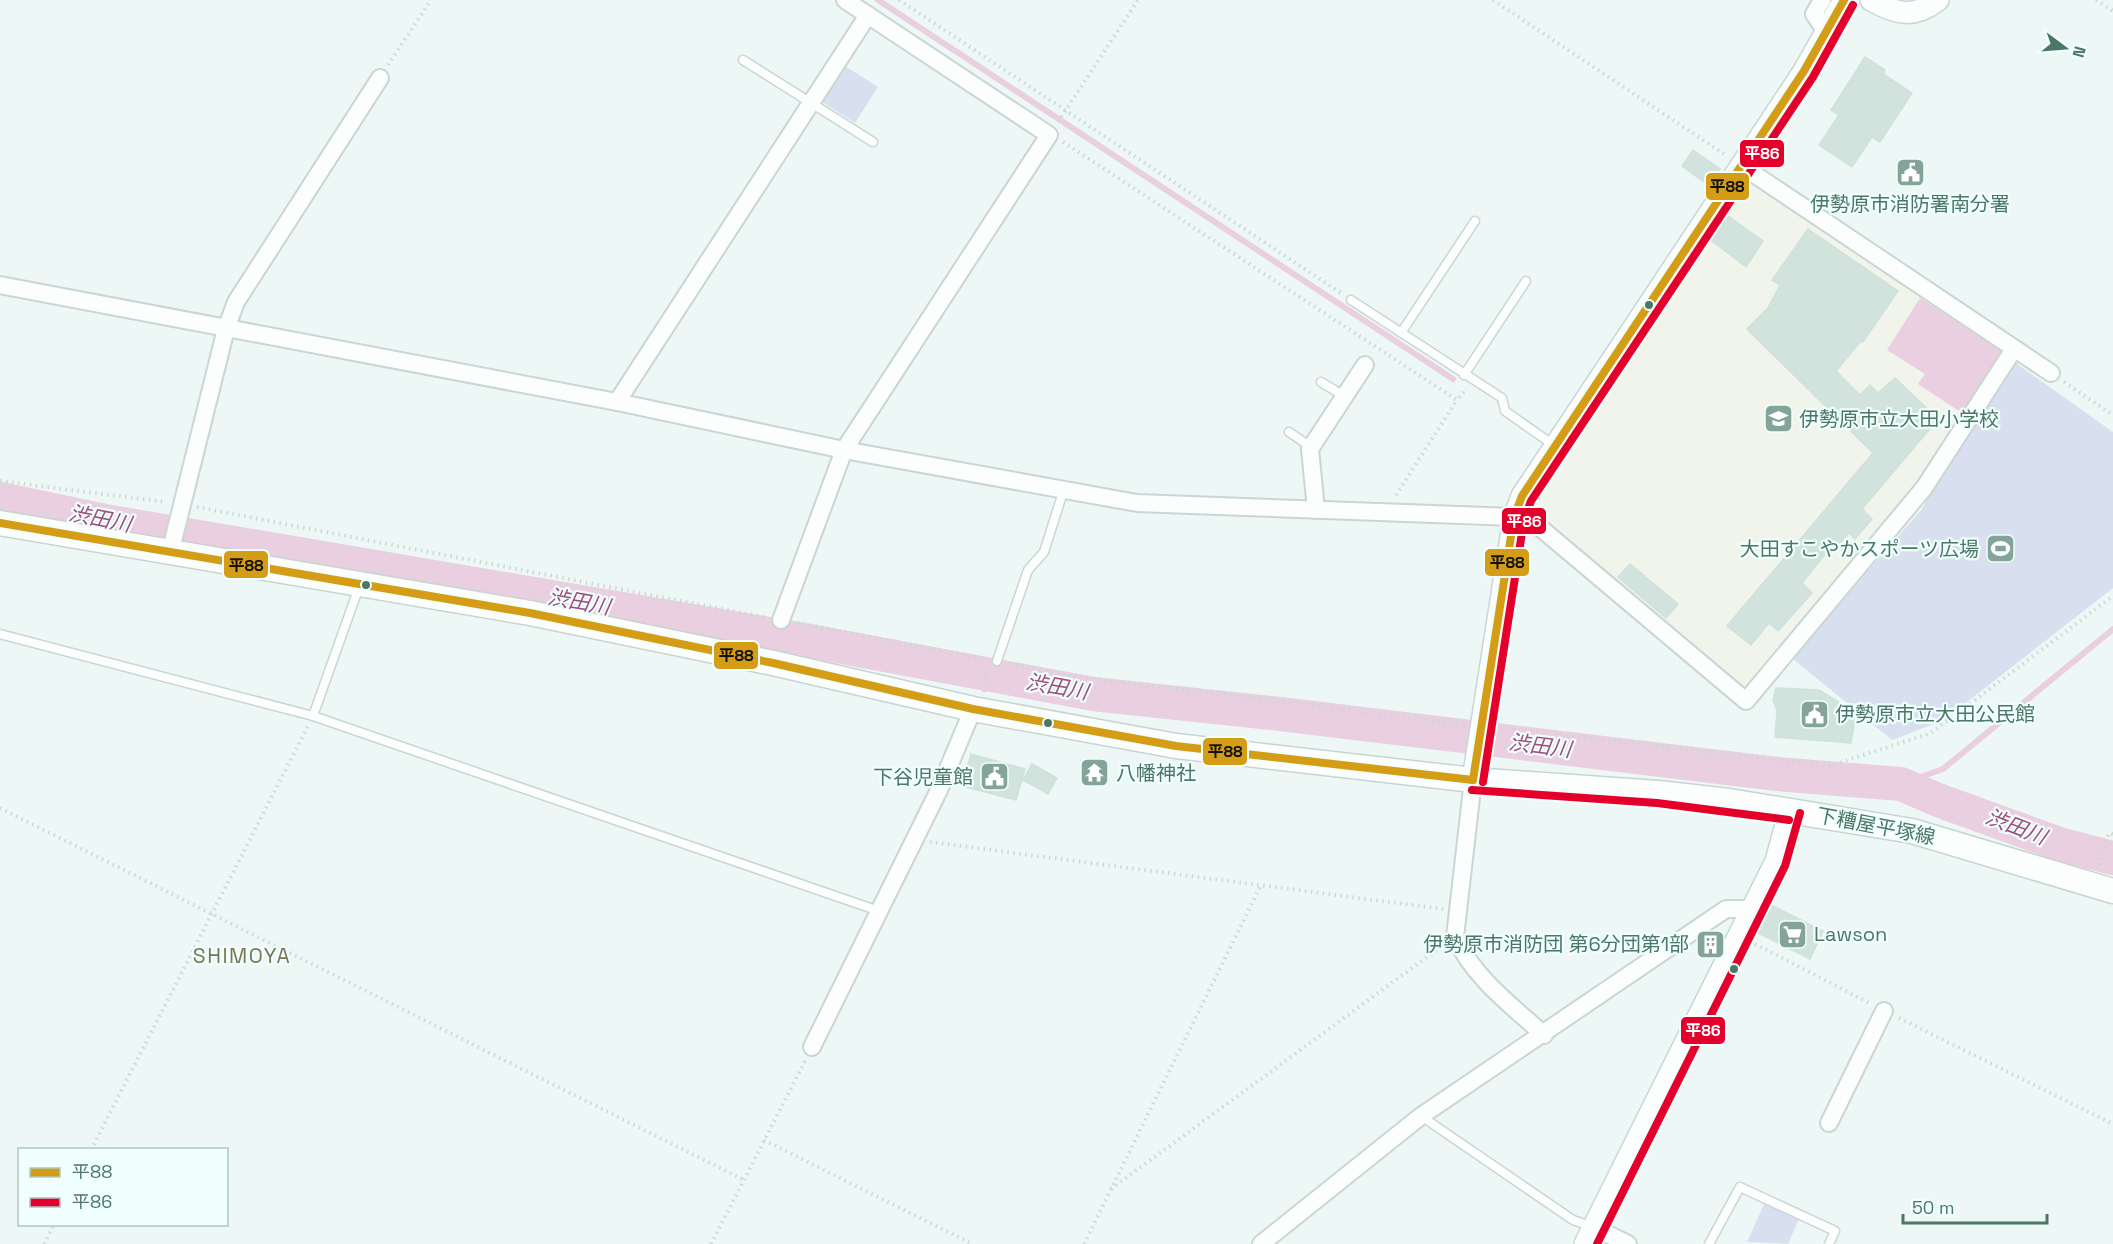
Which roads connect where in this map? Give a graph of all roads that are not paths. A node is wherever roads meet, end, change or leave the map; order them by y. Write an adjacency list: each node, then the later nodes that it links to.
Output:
1 (845, 0): 6 (street)
2 (1822, 0): 7 (street)
3 (1844, 0): 7 (street)
4 (1871, 0): 5 (street)
5 (1938, 0)
6 (868, 15): 10 (street); 29 (street)
7 (1826, 32): 12 (street)
8 (744, 60): 10 (lane)
9 (380, 78): 17 (street)
10 (812, 104): 11 (lane); 25 (street)
11 (873, 142)
12 (1742, 166): 19 (street); 27 (street)
13 (1475, 221): 18 (lane)
14 (1526, 281): 22 (lane)
15 (0, 285): 17 (street)
16 (1351, 300): 18 (lane)
17 (226, 329): 25 (street); 34 (street)
18 (1401, 333): 22 (lane)
19 (2014, 348): 21 (street); 32 (street)
20 (1365, 365): 24 (street)
21 (2051, 373)
22 (1464, 375): 27 (lane)
23 (1321, 382): 24 (lane)
24 (1344, 396): 28 (street)
25 (617, 402): 29 (street)
26 (1290, 432): 28 (lane)
27 (1555, 446): 32 (street)
28 (1311, 447): 31 (street)
29 (844, 450): 30 (street); 36 (street)
30 (1064, 489): 31 (street); 38 (lane)
31 (1316, 510): 32 (street)
32 (1514, 517): 41 (street)
33 (0, 523): 34 (main road, 下糟屋平塚線)
34 (170, 553): 35 (main road, 下糟屋平塚線)
35 (360, 584): 39 (main road, 下糟屋平塚線); 40 (lane)
36 (781, 620)
37 (0, 634): 40 (lane)
38 (994, 661)
39 (976, 710): 41 (main road, 下糟屋平塚線); 45 (street)
40 (313, 716): 45 (lane)
41 (1474, 770): 42 (main road, 下糟屋平塚線); 47 (street)
42 (1790, 810): 43 (main road, 下糟屋平塚線); 44 (street)
43 (2103, 888)
44 (1751, 909): 47 (street); 51 (street)
45 (879, 910): 48 (street)
46 (1884, 1011): 50 (street)
47 (1544, 1035): 49 (street)
48 (812, 1047)
49 (1421, 1116): 51 (lane); 52 (street)
50 (1829, 1123)
51 (1589, 1235): 53 (street)
52 (1261, 1244)
53 (1628, 1244)
54 (1709, 1244): 55 (lane)
55 (1829, 1244)

